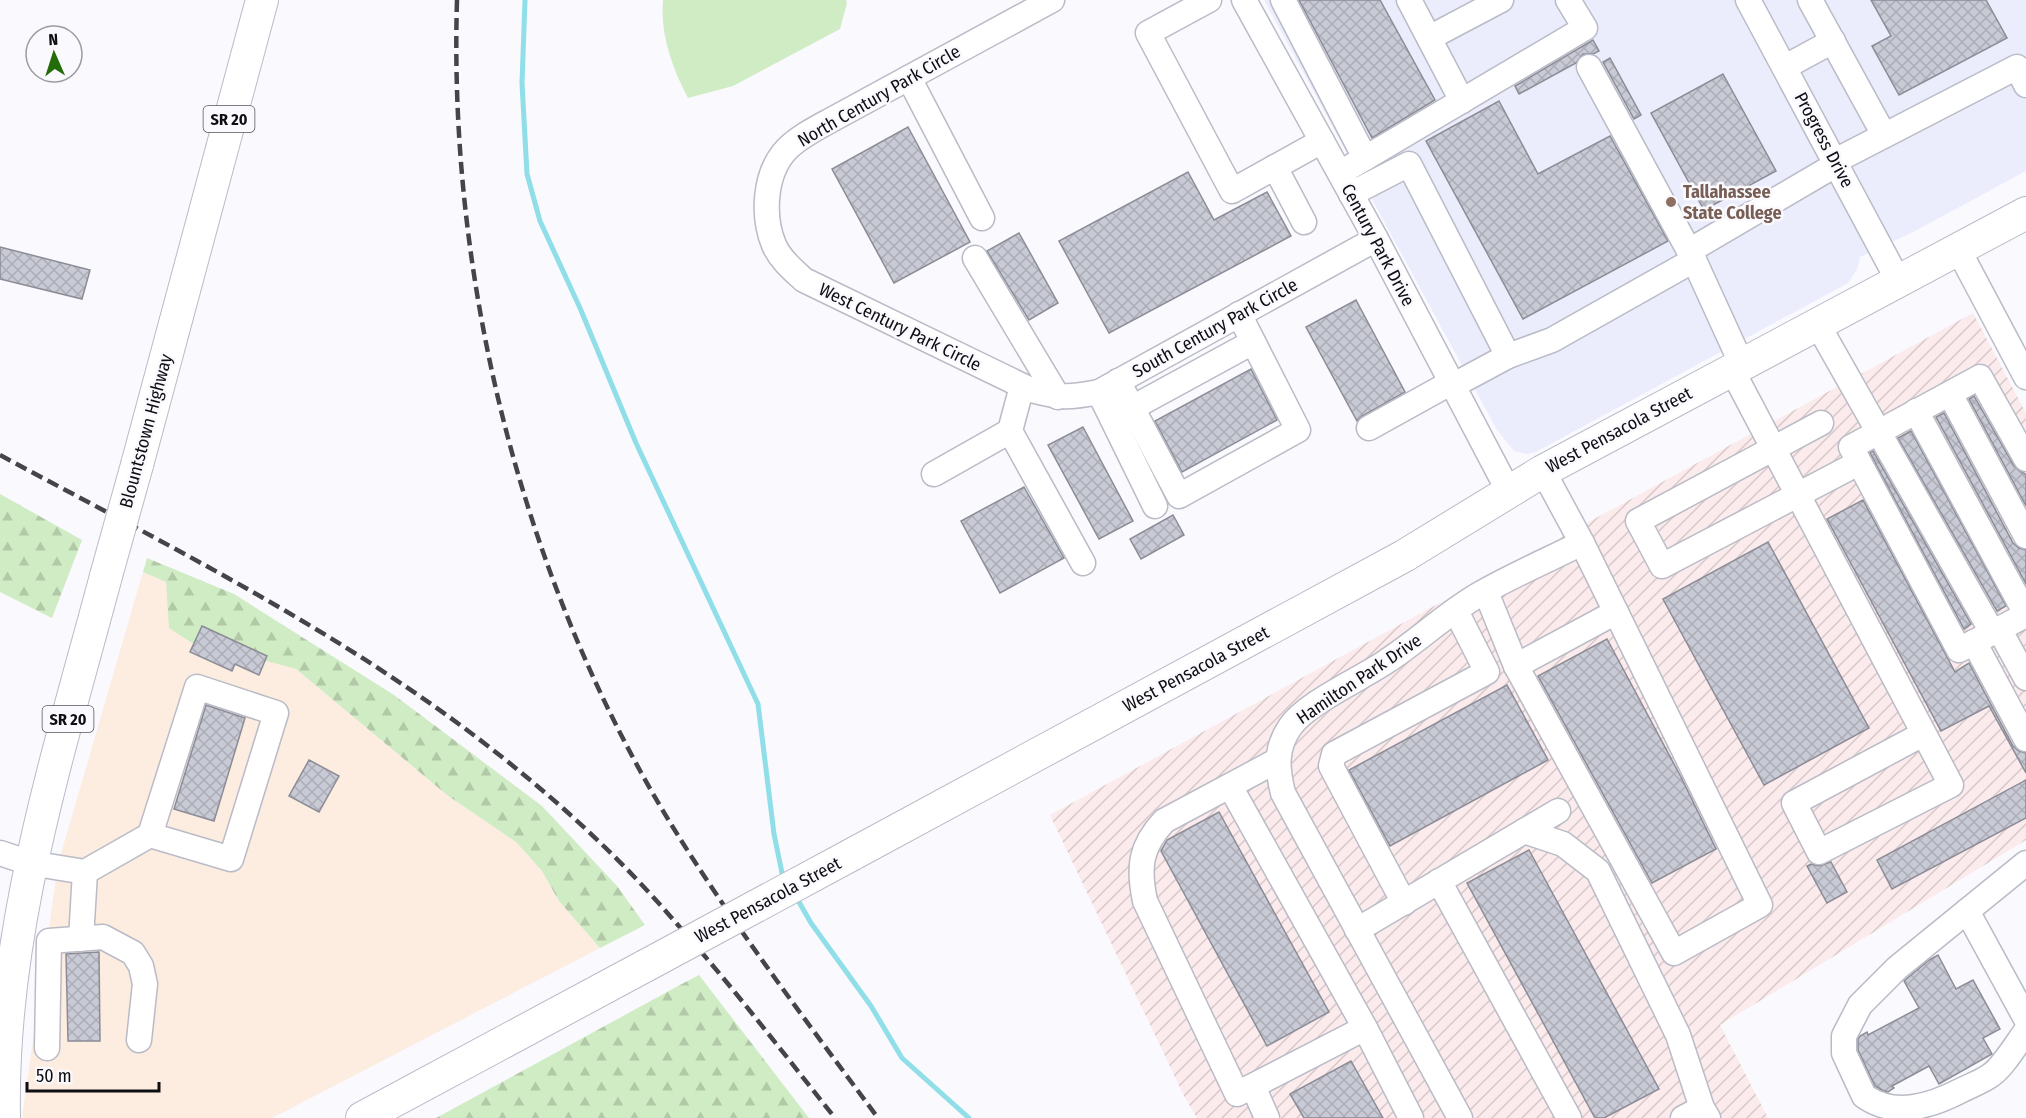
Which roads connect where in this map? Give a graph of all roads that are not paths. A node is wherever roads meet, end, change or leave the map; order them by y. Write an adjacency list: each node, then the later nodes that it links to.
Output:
1 (262, 0): 78 (main road, Blountstown Highway / SR 20, bridge)
2 (1052, 0): 15 (street, North Century Park Circle)
3 (1209, 0): 22 (street)
4 (1244, 0): 19 (street, Century Park Drive)
5 (1282, 0): 20 (street)
6 (1409, 0): 11 (street)
7 (1501, 0): 11 (street)
8 (1568, 0): 17 (street)
9 (1748, 0): 14 (street, Progress Drive)
10 (1810, 0): 12 (street)
11 (1429, 38): 17 (street)
12 (1833, 41): 14 (street); 18 (street)
13 (1589, 67): 31 (street)
14 (1785, 68): 21 (street, Progress Drive)
15 (909, 78): 26 (street); 28 (street, North Century Park Circle)
16 (2026, 85): 18 (street)
17 (1462, 101): 20 (street)
18 (1884, 135): 21 (street)
19 (1322, 141): 22 (street); 23 (street, Century Park Drive)
20 (1365, 158): 23 (street)
21 (1836, 162): 31 (street); 33 (street, Progress Drive)
22 (1275, 167): 27 (street)
23 (1340, 173): 24 (street, Century Park Drive)
24 (1351, 194): 29 (street, Century Park Drive); 38 (street)
25 (2026, 213): 30 (main road, West Pensacola Street)
26 (982, 218)
27 (1304, 222)
28 (771, 236): 42 (street, West Century Park Circle)
29 (1376, 239): 34 (street, South Century Park Circle); 41 (street, Century Park Drive)
30 (1958, 249): 33 (main road, West Pensacola Street); 36 (street)
31 (1691, 255): 38 (street); 39 (street)
32 (975, 258): 45 (street)
33 (1899, 282): 35 (main road, West Pensacola Street)
34 (1239, 314): 37 (street); 43 (street, South Century Park Circle)
35 (1818, 325): 39 (main road, West Pensacola Street); 51 (street)
36 (2018, 341): 40 (street)
37 (1253, 342): 46 (street); 46 (street)
38 (1508, 356): 41 (street)
39 (1737, 368): 52 (street); 55 (main road, West Pensacola Street)
40 (2026, 377)
41 (1453, 384): 49 (street); 57 (street, Century Park Drive)
42 (1022, 386): 45 (street, West Century Park Circle); 50 (street)
43 (1108, 387): 45 (street, South Century Park Circle); 46 (street); 59 (street)
44 (1950, 394): 47 (street); 53 (street); 60 (street)
45 (1053, 396)
46 (1132, 408)
47 (1916, 411): 51 (street); 66 (street)
48 (1821, 423): 52 (street)
49 (1369, 428)
50 (1010, 431): 56 (street); 62 (street)
51 (1879, 432): 67 (street); 67 (street)
52 (1773, 449): 58 (street); 58 (street)
53 (2026, 459)
54 (1847, 469): 58 (street)
55 (1543, 471): 57 (main road, West Pensacola Street); 61 (street)
56 (934, 474)
57 (1509, 492): 98 (main road, West Pensacola Street, bridge)
58 (1797, 495): 70 (street)
59 (1155, 506)
60 (2026, 536)
61 (1582, 543): 63 (street, Hamilton Park Drive); 65 (street)
62 (1083, 563)
63 (1486, 592): 64 (street, Hamilton Park Drive); 68 (street)
64 (1456, 612): 72 (street, Hamilton Park Drive); 82 (street)
65 (1616, 612): 68 (street); 68 (street)
66 (2026, 614): 67 (street)
67 (1988, 634): 69 (street); 71 (street)
68 (1516, 666)
69 (2026, 678)
70 (1923, 734): 70 (street)
71 (2026, 739)
72 (1278, 760): 73 (street); 84 (street, Hamilton Park Drive)
73 (1230, 786): 90 (street); 95 (street)
74 (1558, 811): 75 (street)
75 (1524, 831): 81 (street); 96 (street)
76 (150, 836): 76 (street); 80 (street)
77 (0, 853): 78 (street)
78 (30, 863): 80 (street); 86 (main road, SR 20)
79 (2026, 863): 83 (street)
80 (85, 872): 85 (street)
81 (1439, 881): 82 (street); 102 (street)
82 (1404, 903): 84 (street)
83 (1967, 911): 89 (street); 91 (street)
84 (1357, 930): 88 (street, Hamilton Park Drive)
85 (81, 939): 87 (street); 93 (street)
86 (14, 956): 87 (street); 92 (main road, SR 20)
87 (49, 959): 94 (street)
88 (1395, 999): 90 (street); 101 (street, Hamilton Park Drive)
89 (2026, 1019)
90 (1362, 1023): 95 (street); 100 (street)
91 (2026, 1031)
92 (3, 1036): 97 (main road, SR 20)
93 (139, 1040)
94 (47, 1048)
95 (1245, 1090): 99 (street)
96 (1698, 1115)
97 (4, 1118)
98 (362, 1118)
99 (1267, 1118)
100 (1411, 1118)
101 (1460, 1118)
102 (1569, 1118)

